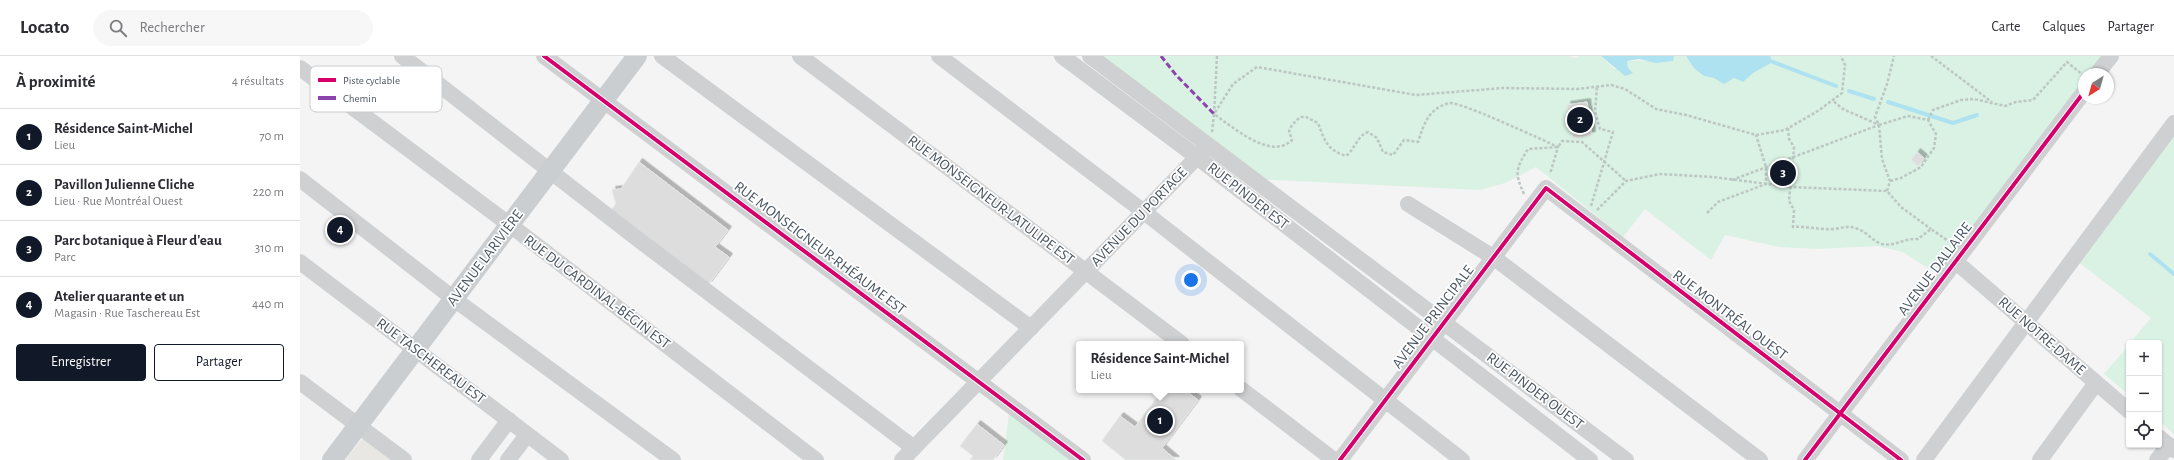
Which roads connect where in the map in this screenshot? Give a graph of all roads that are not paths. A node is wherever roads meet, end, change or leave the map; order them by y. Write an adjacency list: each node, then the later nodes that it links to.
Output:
1 (402, 56): 10 (street)
2 (544, 56): 16 (street, RUE MONSEIGNEUR-RHÉAUME EST)
3 (637, 56): 16 (main road, AVENUE LARIVIÈRE)
4 (662, 56): 33 (street)
5 (800, 56): 29 (street, RUE MONSEIGNEUR-LATULIPE EST)
6 (939, 56): 24 (street)
7 (1062, 56): 19 (street, RUE PINDER EST)
8 (1090, 56): 19 (street, RUE PINDER EST)
9 (2111, 56): 12 (street)
10 (415, 66)
11 (300, 68): 13 (street, RUE DU CARDINAL-BÉGIN EST)
12 (2102, 68)
13 (310, 75)
14 (442, 87): 20 (street)
15 (2078, 100): 27 (street, AVENUE DALLAIRE)
16 (603, 101): 20 (main road, AVENUE LARIVIÈRE); 38 (street, RUE MONSEIGNEUR-RHÉAUME EST)
17 (359, 112): 25 (street, RUE DU CARDINAL-BÉGIN EST)
18 (2174, 123): 32 (street)
19 (1202, 151): 24 (street, AVENUE DU PORTAGE); 31 (street, RUE PINDER EST); 34 (street, RUE PINDER EST)
20 (550, 171): 25 (main road, AVENUE LARIVIÈRE); 48 (street)
21 (300, 179): 30 (street)
22 (1546, 188): 26 (street, AVENUE PRINCIPALE); 43 (street, RUE MONTRÉAL OUEST)
23 (1408, 204): 26 (street)
24 (1144, 212): 29 (street, AVENUE DU PORTAGE); 41 (street)
25 (510, 225): 30 (main road, AVENUE LARIVIÈRE); 55 (street, RUE DU CARDINAL-BÉGIN EST)
26 (1493, 257): 31 (street, AVENUE PRINCIPALE); 63 (street)
27 (1960, 257): 32 (street, RUE NOTRE-DAME); 43 (street, AVENUE DALLAIRE)
28 (300, 262): 36 (street, RUE TASCHEREAU EST)
29 (1087, 272): 33 (street, AVENUE DU PORTAGE); 35 (street, RUE MONSEIGNEUR-LATULIPE EST)
30 (454, 299): 36 (main road, AVENUE LARIVIÈRE); 54 (street)
31 (1444, 322): 34 (street, AVENUE PRINCIPALE); 62 (street, RUE PINDER OUEST)
32 (2025, 322): 39 (street, RUE NOTRE-DAME); 66 (street)
33 (1031, 328): 38 (street, AVENUE DU PORTAGE)
34 (1432, 338): 41 (street, AVENUE PRINCIPALE); 61 (street, RUE PINDER OUEST)
35 (1178, 341)
36 (416, 350): 44 (street, RUE TASCHEREAU EST); 45 (main road, AVENUE LARIVIÈRE)
37 (300, 382): 45 (street)
38 (978, 382): 48 (street, AVENUE DU PORTAGE); 57 (street, RUE MONSEIGNEUR-RHÉAUME EST)
39 (2096, 383): 42 (street, RUE NOTRE-DAME); 67 (street)
40 (1244, 391): 58 (street)
41 (1384, 401): 59 (street, AVENUE PRINCIPALE); 60 (street)
42 (2126, 408)
43 (1841, 414): 64 (street, AVENUE DALLAIRE); 65 (street, RUE MONTRÉAL OUEST)
44 (509, 420): 46 (street, RUE TASCHEREAU EST); 51 (street)
45 (358, 426): 49 (main road, AVENUE LARIVIÈRE); 50 (street)
46 (528, 435): 52 (street); 53 (street, RUE TASCHEREAU EST)
47 (2167, 444): 68 (street)
48 (914, 448): 56 (street, AVENUE DU PORTAGE)
49 (332, 460)
50 (404, 460)
51 (479, 460)
52 (508, 460)
53 (561, 460)
54 (673, 460)
55 (816, 460)
56 (902, 460)
57 (1083, 460)
58 (1334, 460)
59 (1340, 460)
60 (1462, 460)
61 (1590, 460)
62 (1626, 460)
63 (1760, 460)
64 (1805, 460)
65 (1900, 460)
66 (1924, 460)
67 (2040, 460)
68 (2157, 460)

